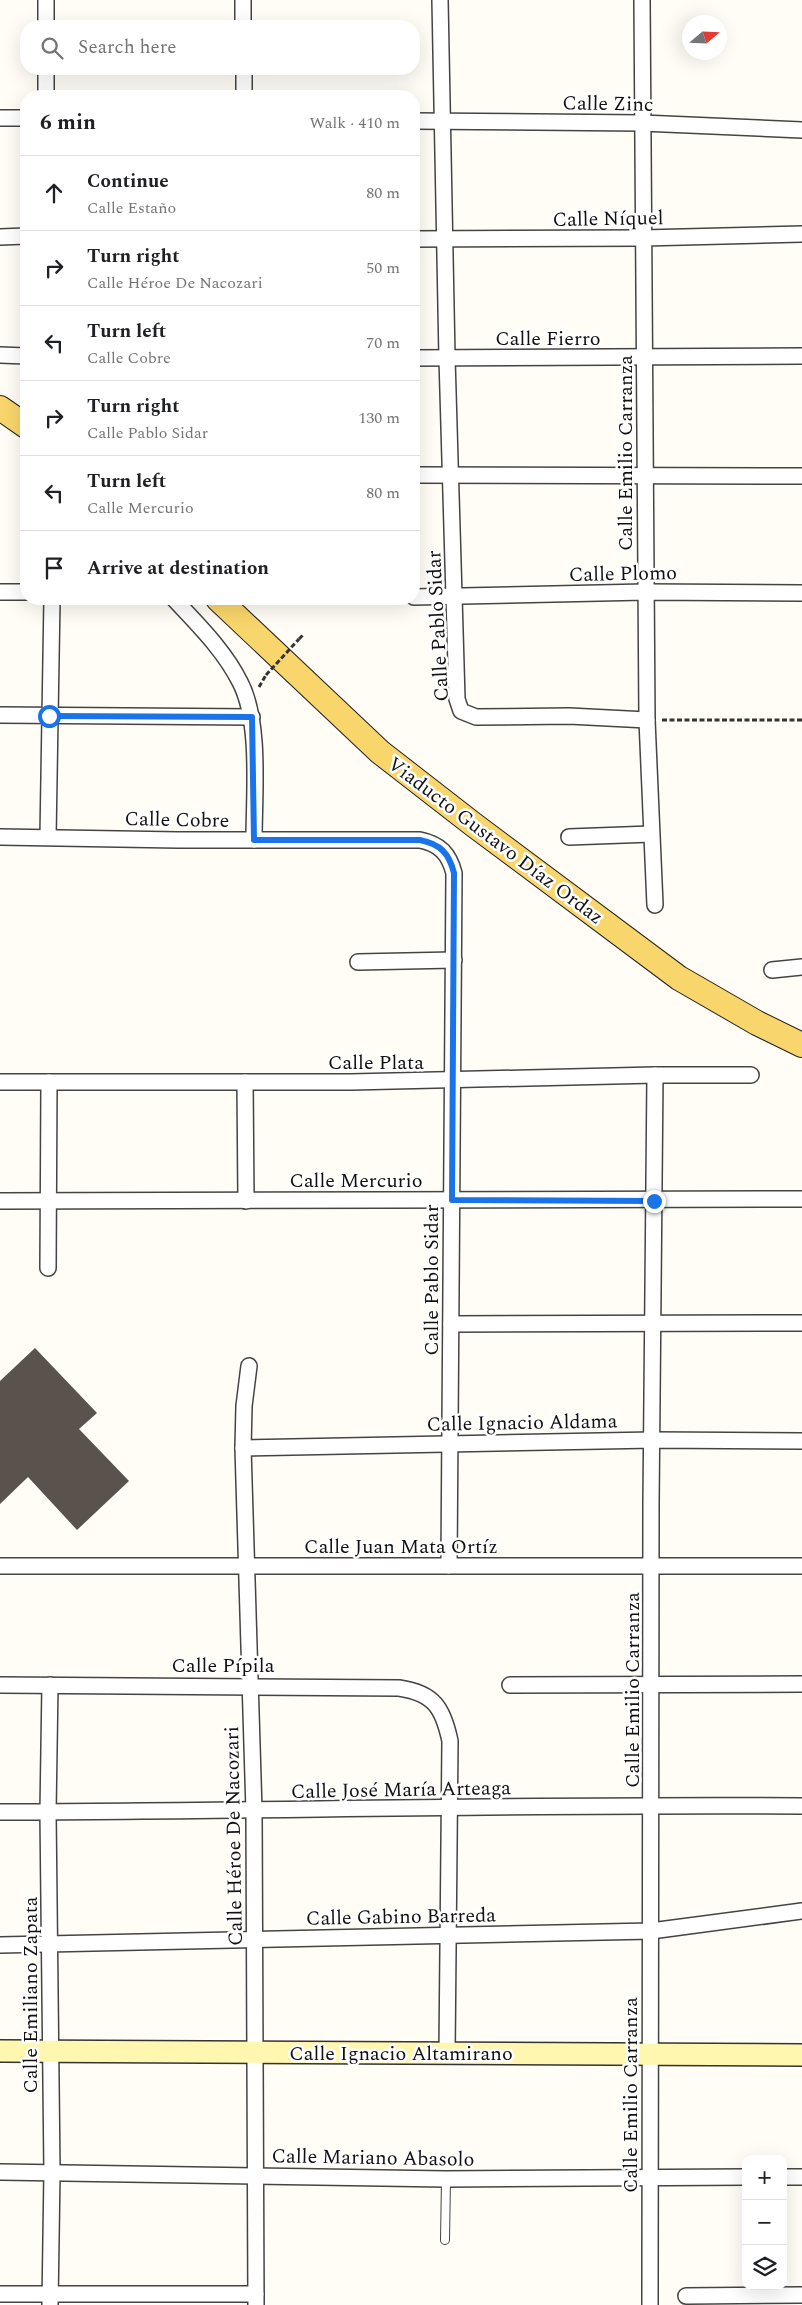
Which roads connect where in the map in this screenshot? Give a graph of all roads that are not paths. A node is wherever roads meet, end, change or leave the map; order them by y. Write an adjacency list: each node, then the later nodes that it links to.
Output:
1 (46, 0): 5 (street)
2 (243, 0): 6 (street)
3 (440, 0): 14 (street, Calle Pablo Sidar)
4 (642, 0): 15 (street, Calle Emilio Carranza)
5 (46, 20)
6 (243, 20)
7 (46, 75): 9 (street)
8 (244, 75): 10 (street)
9 (46, 90)
10 (244, 90)
11 (0, 118): 12 (street)
12 (20, 118)
13 (420, 121): 14 (street, Calle Zinc)
14 (443, 122): 15 (street, Calle Zinc); 22 (street, Calle Pablo Sidar)
15 (642, 123): 16 (street, Calle Zinc); 20 (street, Calle Emilio Carranza)
16 (802, 130)
17 (802, 234): 20 (street, Calle Níquel)
18 (20, 236): 19 (street)
19 (0, 237)
20 (643, 238): 22 (street, Calle Níquel); 28 (street, Calle Emilio Carranza)
21 (420, 239): 22 (street, Calle Níquel)
22 (446, 239): 27 (street, Calle Pablo Sidar)
23 (0, 355): 24 (street)
24 (20, 356)
25 (802, 356): 28 (street, Calle Fierro)
26 (420, 358): 27 (street, Calle Fierro)
27 (447, 358): 28 (street, Calle Fierro); 32 (street, Calle Pablo Sidar)
28 (645, 358): 34 (street, Calle Emilio Carranza)
29 (0, 408): 30 (main road)
30 (20, 422)
31 (420, 475): 32 (street)
32 (451, 476): 34 (street); 40 (street, Calle Pablo Sidar)
33 (802, 476): 34 (street)
34 (645, 477): 37 (street, Calle Emilio Carranza)
35 (0, 592): 36 (street)
36 (20, 592)
37 (645, 592): 38 (street, Calle Plomo); 40 (street, Calle Plomo); 47 (street, Calle Emilio Carranza)
38 (802, 593)
39 (420, 597): 40 (street, Calle Plomo)
40 (454, 597): 47 (street, Calle Pablo Sidar)
41 (52, 605): 45 (street)
42 (179, 605): 46 (street)
43 (224, 605): 59 (main road, Viaducto Gustavo Díaz Ordaz)
44 (0, 716): 45 (street)
45 (49, 716): 46 (street); 50 (street)
46 (252, 717): 52 (street)
47 (647, 720): 48 (street, Calle Emilio Carranza)
48 (651, 834): 51 (street); 54 (street, Calle Emilio Carranza)
49 (0, 837): 50 (street, Calle Cobre)
50 (48, 837): 52 (street, Calle Cobre)
51 (569, 837)
52 (254, 840): 53 (street, Calle Cobre)
53 (442, 848): 55 (street, Calle Pablo Sidar)
54 (655, 905)
55 (454, 960): 56 (street); 62 (street, Calle Pablo Sidar)
56 (358, 962)
57 (802, 967): 58 (street)
58 (772, 970)
59 (802, 1045)
60 (655, 1075): 61 (street, Calle Plata); 62 (street, Calle Plata); 70 (street, Calle Emilio Carranza)
61 (751, 1075)
62 (453, 1081): 65 (street, Calle Plata); 68 (street, Calle Pablo Sidar)
63 (0, 1082): 64 (street, Calle Plata)
64 (49, 1082): 65 (street, Calle Plata); 71 (street)
65 (245, 1082): 67 (street)
66 (802, 1199): 70 (street, Calle Mercurio)
67 (246, 1200): 68 (street, Calle Mercurio); 71 (street, Calle Mercurio)
68 (452, 1200): 70 (street, Calle Mercurio); 75 (street, Calle Pablo Sidar)
69 (0, 1201): 71 (street, Calle Mercurio)
70 (654, 1201): 73 (street, Calle Emilio Carranza)
71 (48, 1202): 72 (street)
72 (48, 1268)
73 (653, 1323): 74 (street); 75 (street); 77 (street, Calle Emilio Carranza)
74 (802, 1323)
75 (451, 1324): 79 (street, Calle Pablo Sidar)
76 (249, 1366): 80 (street, Calle Héroe De Nacozari)
77 (653, 1440): 78 (street, Calle Ignacio Aldama); 79 (street, Calle Ignacio Aldama); 84 (street, Calle Emilio Carranza)
78 (802, 1441)
79 (450, 1443): 80 (street, Calle Ignacio Aldama); 83 (street, Calle Pablo Sidar)
80 (243, 1448): 82 (street, Calle Héroe De Nacozari)
81 (0, 1566): 82 (street, Calle Juan Mata Ortíz)
82 (247, 1566): 83 (street, Calle Juan Mata Ortíz); 89 (street, Calle Héroe De Nacozari)
83 (449, 1566): 84 (street, Calle Juan Mata Ortíz)
84 (652, 1566): 85 (street, Calle Juan Mata Ortíz); 91 (street, Calle Emilio Carranza)
85 (802, 1566)
86 (802, 1684): 91 (street)
87 (0, 1685): 88 (street, Calle Pípila)
88 (50, 1685): 89 (street, Calle Pípila); 97 (street, Calle Emiliano Zapata)
89 (250, 1685): 94 (street, Calle Pípila); 95 (street, Calle Héroe De Nacozari)
90 (510, 1685): 91 (street)
91 (652, 1685): 92 (street, Calle Emilio Carranza)
92 (651, 1805): 93 (street, Calle José María Arteaga); 94 (street, Calle José María Arteaga); 99 (street, Calle Emilio Carranza)
93 (802, 1806)
94 (449, 1808): 95 (street, Calle José María Arteaga); 100 (street)
95 (254, 1811): 97 (street, Calle José María Arteaga); 101 (street, Calle Héroe De Nacozari)
96 (0, 1812): 97 (street, Calle José María Arteaga)
97 (48, 1812): 103 (street, Calle Emiliano Zapata)
98 (802, 1912): 99 (street, Calle Gabino Barreda)
99 (651, 1931): 100 (street, Calle Gabino Barreda); 108 (street, Calle Emilio Carranza)
100 (449, 1936): 101 (street, Calle Gabino Barreda); 107 (street)
101 (254, 1938): 103 (street, Calle Gabino Barreda); 106 (street, Calle Héroe De Nacozari)
102 (0, 1945): 103 (street, Calle Gabino Barreda)
103 (50, 1945): 105 (street, Calle Emiliano Zapata)
104 (0, 2051): 105 (street, Calle Ignacio Altamirano)
105 (50, 2051): 106 (street, Calle Ignacio Altamirano); 111 (street, Calle Emiliano Zapata)
106 (254, 2052): 107 (street, Calle Ignacio Altamirano); 112 (street, Calle Héroe De Nacozari)
107 (447, 2052): 108 (street, Calle Ignacio Altamirano)
108 (650, 2055): 109 (street, Calle Ignacio Altamirano); 117 (street, Calle Emilio Carranza)
109 (802, 2055)
110 (0, 2172): 111 (street, Calle Mariano Abasolo)
111 (52, 2172): 112 (street, Calle Mariano Abasolo); 123 (street, Calle Emiliano Zapata)
112 (257, 2175): 116 (street, Calle Mariano Abasolo); 122 (street, Calle Héroe De Nacozari)
113 (742, 2177): 117 (street, Calle Mariano Abasolo)
114 (787, 2177): 115 (street)
115 (802, 2177)
116 (446, 2178): 117 (street, Calle Mariano Abasolo); 118 (lane)
117 (650, 2178): 124 (street, Calle Emilio Carranza)
118 (445, 2240)
119 (0, 2294): 123 (street)
120 (802, 2295): 121 (street)
121 (686, 2296)
122 (256, 2299): 123 (street)
123 (50, 2300)
124 (650, 2305)

